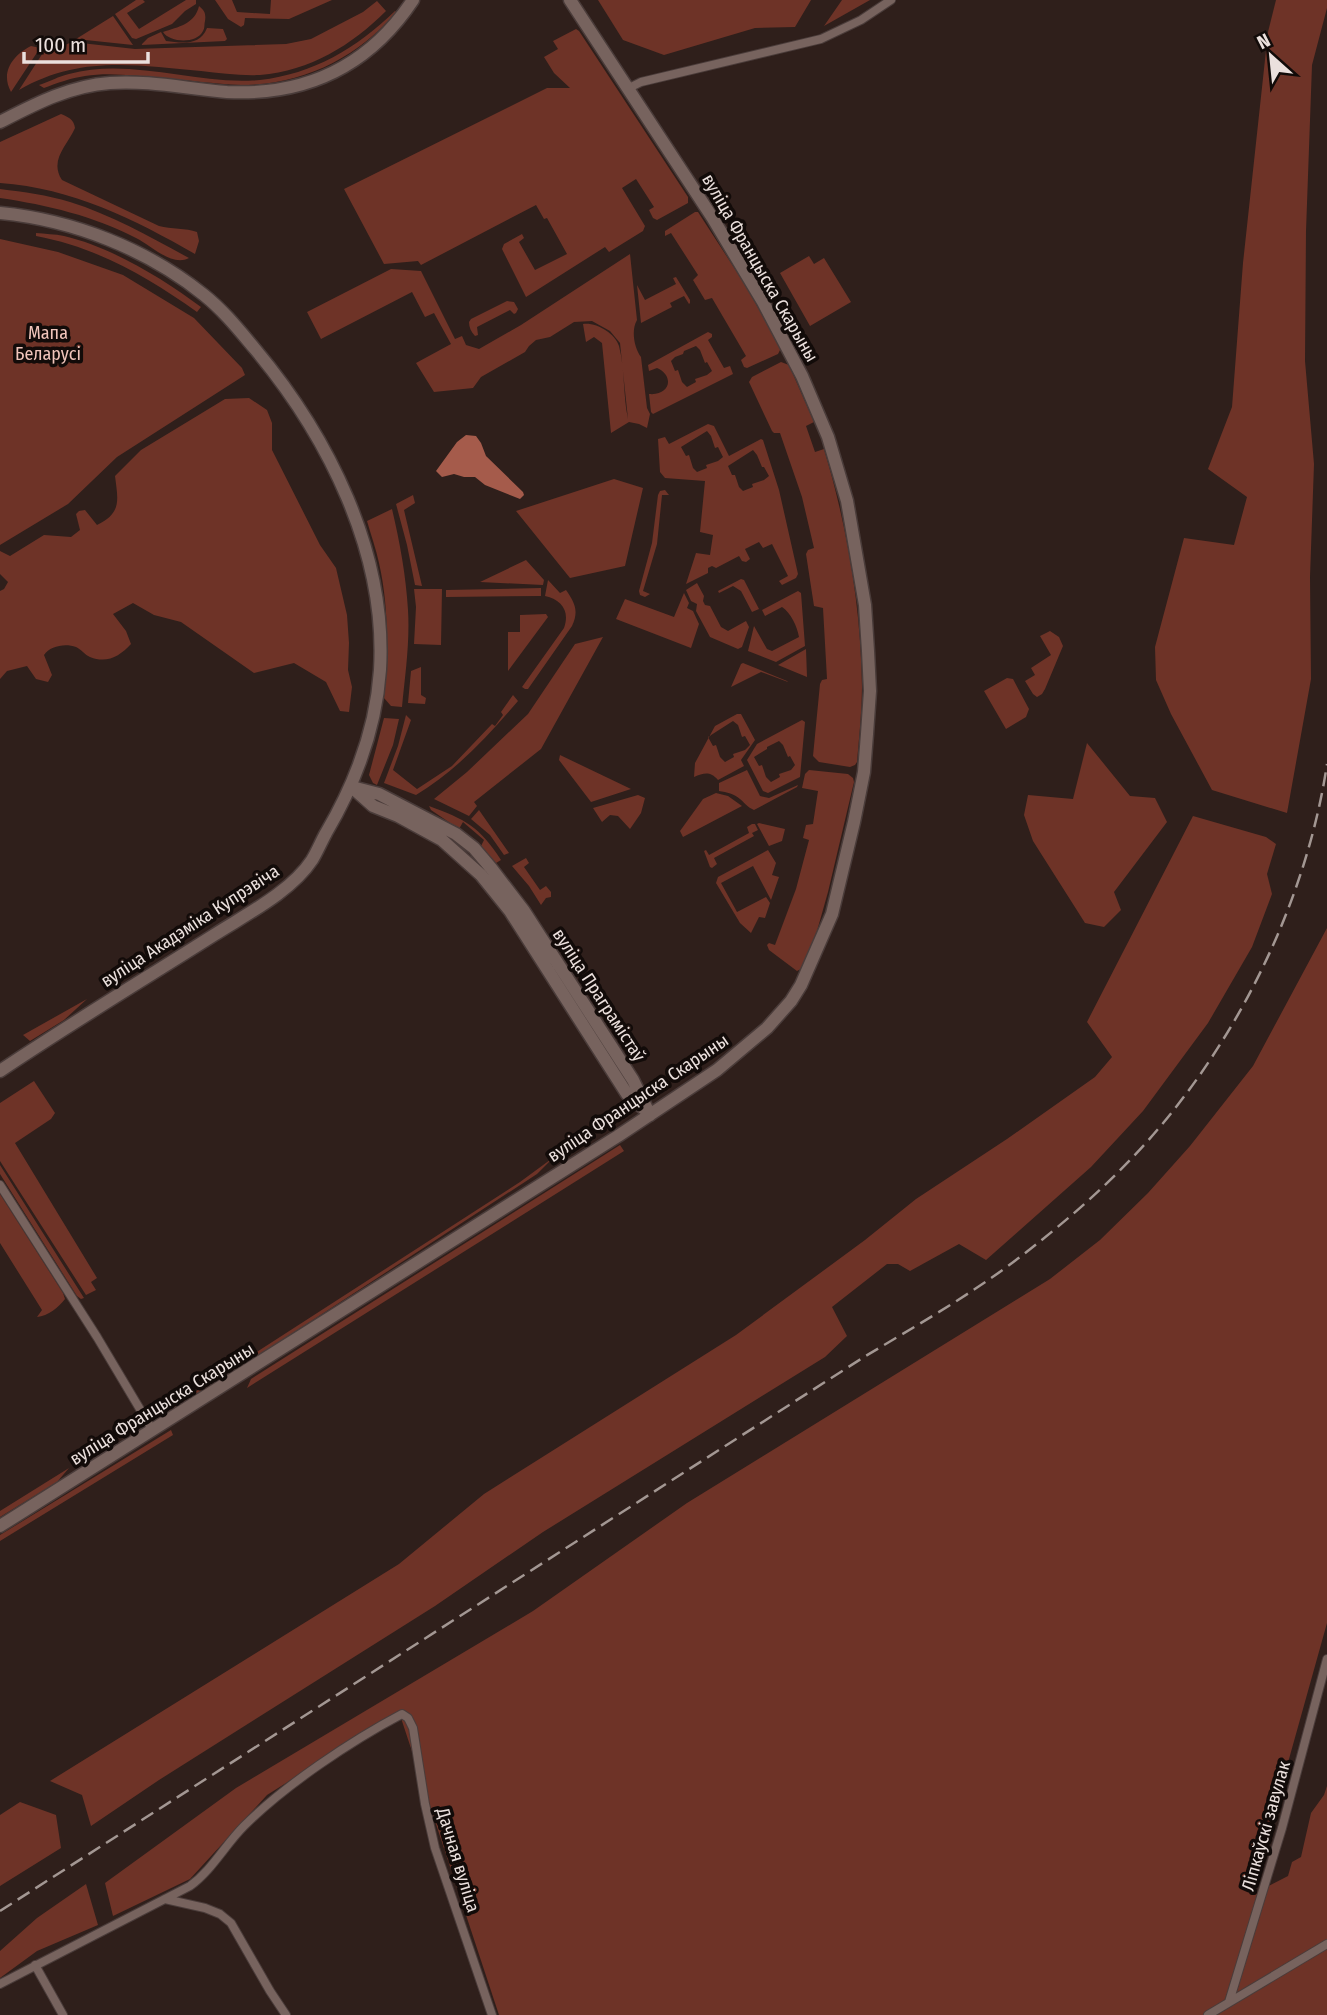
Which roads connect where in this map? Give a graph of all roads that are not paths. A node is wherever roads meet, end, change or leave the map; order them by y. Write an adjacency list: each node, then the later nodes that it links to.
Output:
1 (413, 0): 5 (main road)
2 (570, 0): 4 (main road, вуліца Францыска Скарыны)
3 (891, 0): 4 (street)
4 (629, 88): 9 (main road, вуліца Францыска Скарыны)
5 (0, 122)
6 (0, 213): 7 (main road, вуліца Акадэміка Купрэвіча)
7 (352, 787): 8 (main road, вуліца Акадэміка Купрэвіча); 9 (main road, вуліца Праграмістаў)
8 (0, 1071)
9 (650, 1115): 11 (main road, вуліца Францыска Скарыны)
10 (0, 1185): 11 (street)
11 (153, 1430): 12 (main road, вуліца Францыска Скарыны)
12 (0, 1526)
13 (1327, 1659): 18 (street, Ліпкаўскі завулак)
14 (165, 1899): 16 (street); 20 (street); 21 (street, Дачная вуліца)
15 (1327, 1944): 18 (street)
16 (36, 1965): 17 (street); 19 (street)
17 (0, 1984)
18 (1229, 2001): 22 (street)
19 (63, 2015)
20 (286, 2015)
21 (492, 2015)
22 (1208, 2015)

